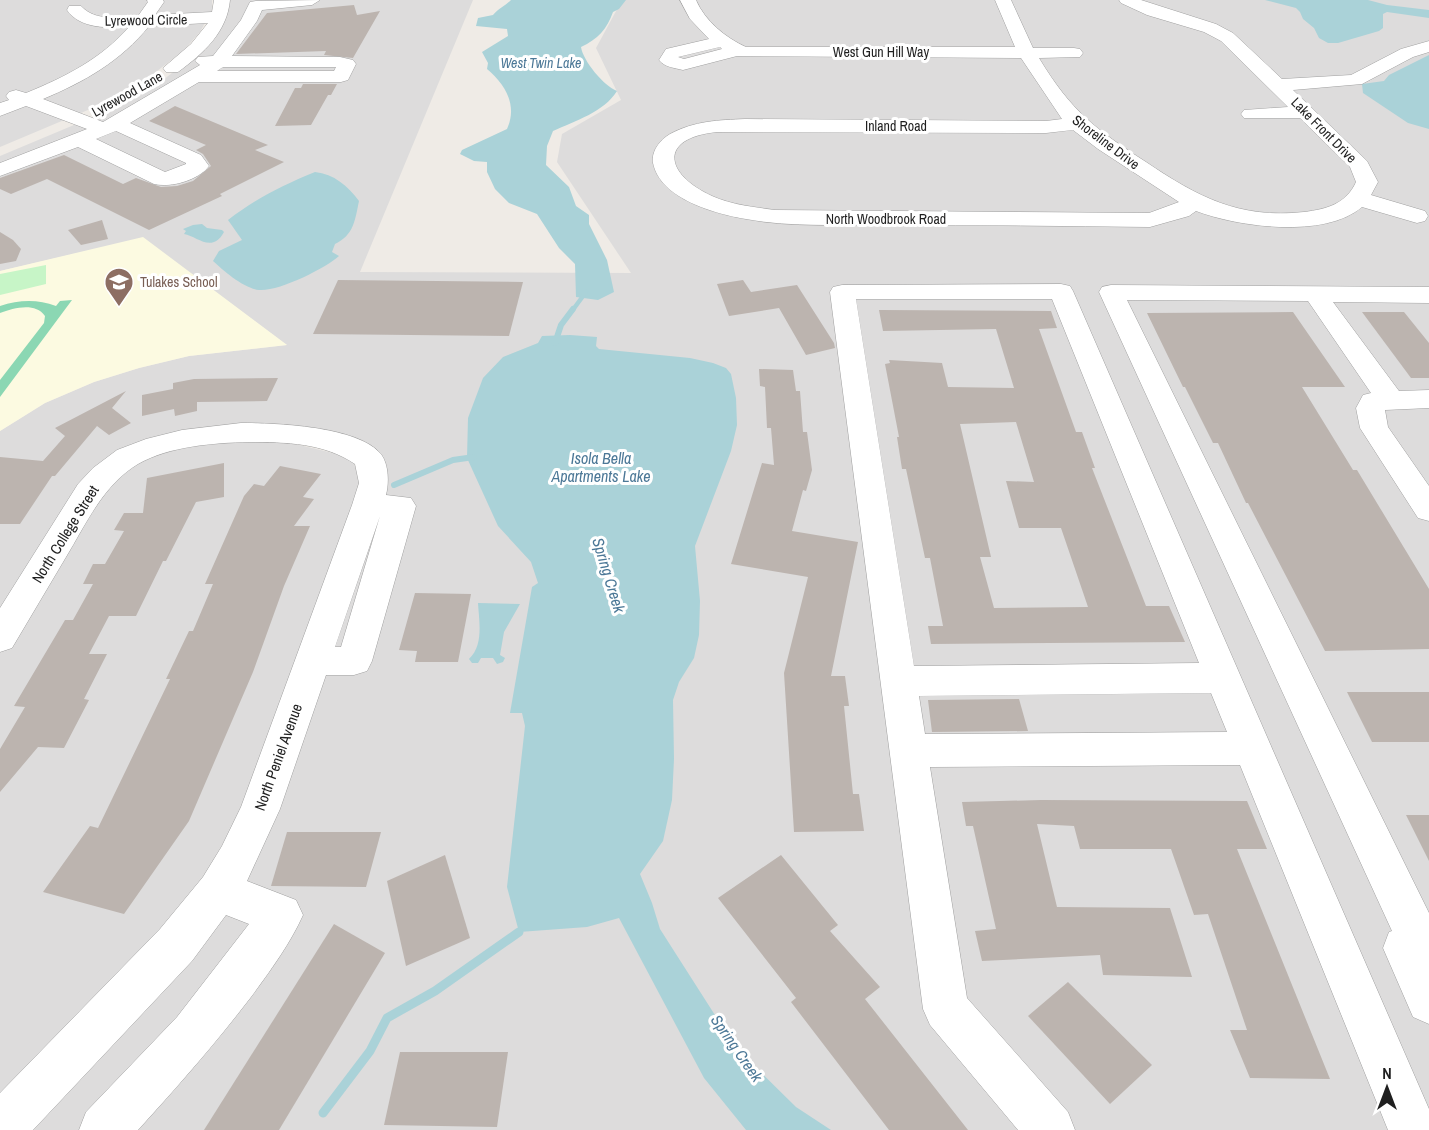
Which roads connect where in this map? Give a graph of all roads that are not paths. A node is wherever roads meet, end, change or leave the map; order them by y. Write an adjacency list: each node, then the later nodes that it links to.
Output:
1 (155, 0): 8 (street)
2 (312, 0): 13 (street)
3 (688, 0): 10 (street, West Gun Hill Way)
4 (1003, 0): 10 (street, Shoreline Drive)
5 (1135, 4): 15 (street, Lake Front Drive)
6 (221, 9): 8 (street, Lyrewood Circle); 12 (street, Lyrewood Lane)
7 (75, 10): 8 (street, Lyrewood Circle)
8 (141, 21): 17 (street)
9 (1429, 46): 15 (street)
10 (1026, 53): 11 (street, West Gun Hill Way); 22 (street, Shoreline Drive)
11 (1074, 53)
12 (181, 61): 13 (street); 21 (street, Lyrewood Lane)
13 (216, 63): 14 (street); 14 (street)
14 (195, 76): 21 (street)
15 (1279, 85): 19 (street, Lake Front Drive)
16 (0, 91): 17 (street)
17 (26, 100): 18 (street); 24 (street)
18 (0, 110)
19 (1307, 112): 20 (street); 27 (street, Lake Front Drive)
20 (1251, 114)
21 (108, 116): 24 (street); 24 (street)
22 (1078, 123): 23 (street, Inland Road); 28 (street, Shoreline Drive)
23 (714, 126): 28 (street, North Woodbrook Road)
24 (79, 129): 25 (street, Lyrewood Lane); 26 (street)
25 (0, 152)
26 (0, 170)
27 (1360, 199): 28 (street); 29 (street)
28 (1194, 202)
29 (1417, 216)
30 (1315, 294): 31 (street); 32 (street); 42 (street)
31 (1429, 295)
32 (1390, 399): 33 (street); 35 (street)
33 (1429, 399)
34 (218, 434): 36 (street, North College Street); 41 (street, North Peniel Avenue)
35 (1429, 510)
36 (0, 638)
37 (1223, 678): 38 (street); 38 (street); 39 (street)
38 (899, 681): 40 (street)
39 (1253, 748): 40 (street); 47 (street)
40 (909, 752): 46 (street)
41 (218, 891): 44 (street, North Peniel Avenue); 45 (street)
42 (1426, 948): 43 (street)
43 (1429, 1001)
44 (0, 1129)
45 (104, 1130)
46 (1050, 1130)
47 (1413, 1130)

